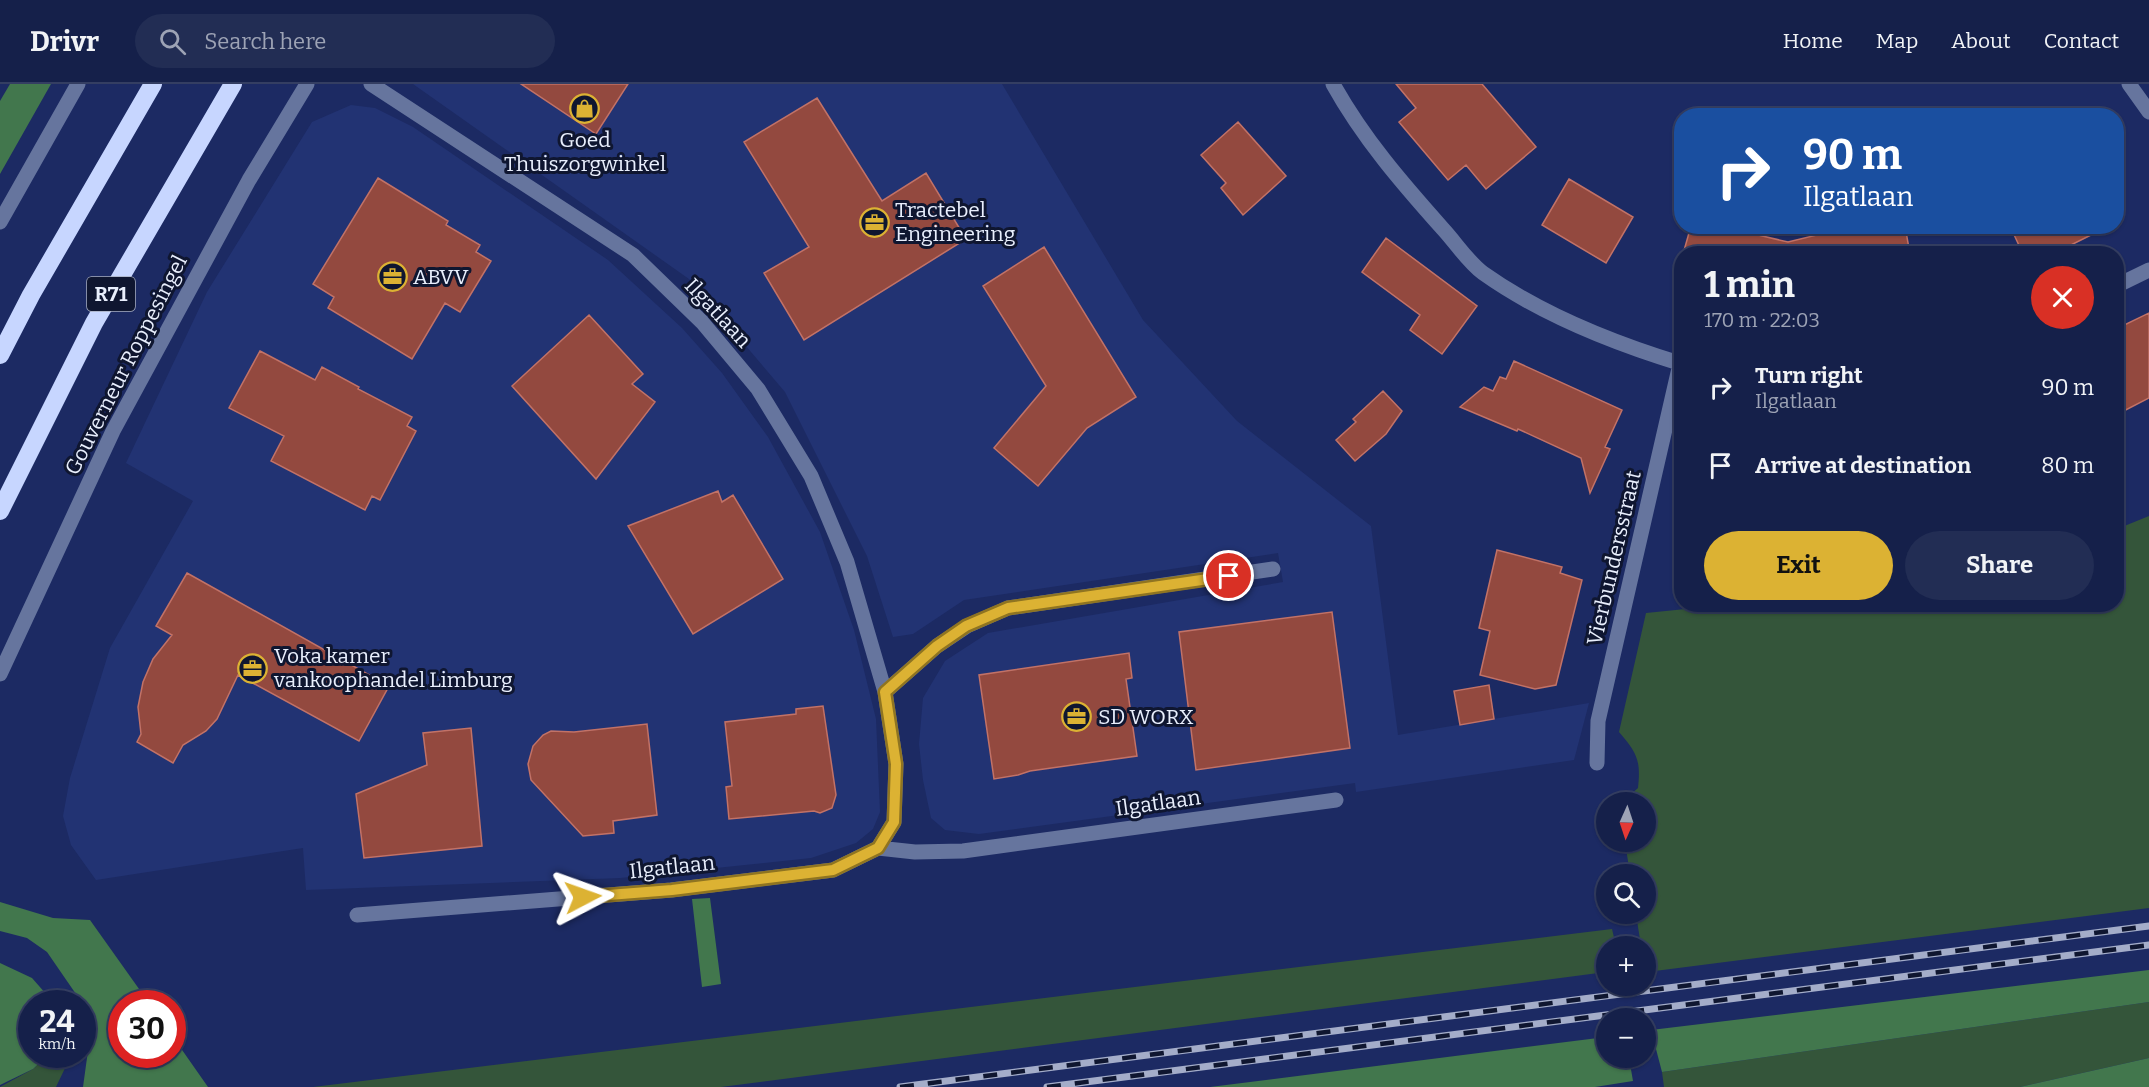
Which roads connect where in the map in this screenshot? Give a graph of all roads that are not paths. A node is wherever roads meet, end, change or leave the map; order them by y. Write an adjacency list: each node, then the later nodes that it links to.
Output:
1 (78, 84): 9 (street)
2 (153, 84): 12 (highway)
3 (233, 84): 15 (highway, Gouverneur Roppesingel / R71)
4 (307, 84): 17 (street, Gouverneur Roppesingel)
5 (371, 84): 18 (street, Ilgatlaan)
6 (1333, 84): 13 (street)
7 (2129, 84): 8 (street)
8 (2149, 112)
9 (0, 222)
10 (2149, 270): 11 (street)
11 (2124, 282)
12 (0, 355)
13 (1674, 362)
14 (1674, 394): 19 (street, Vierbundersstraat)
15 (0, 511)
16 (1273, 569): 18 (street)
17 (0, 674)
18 (885, 692): 21 (street, Ilgatlaan)
19 (1597, 764)
20 (1336, 800): 21 (street, Ilgatlaan)
21 (878, 848): 22 (street, Ilgatlaan)
22 (357, 915)

